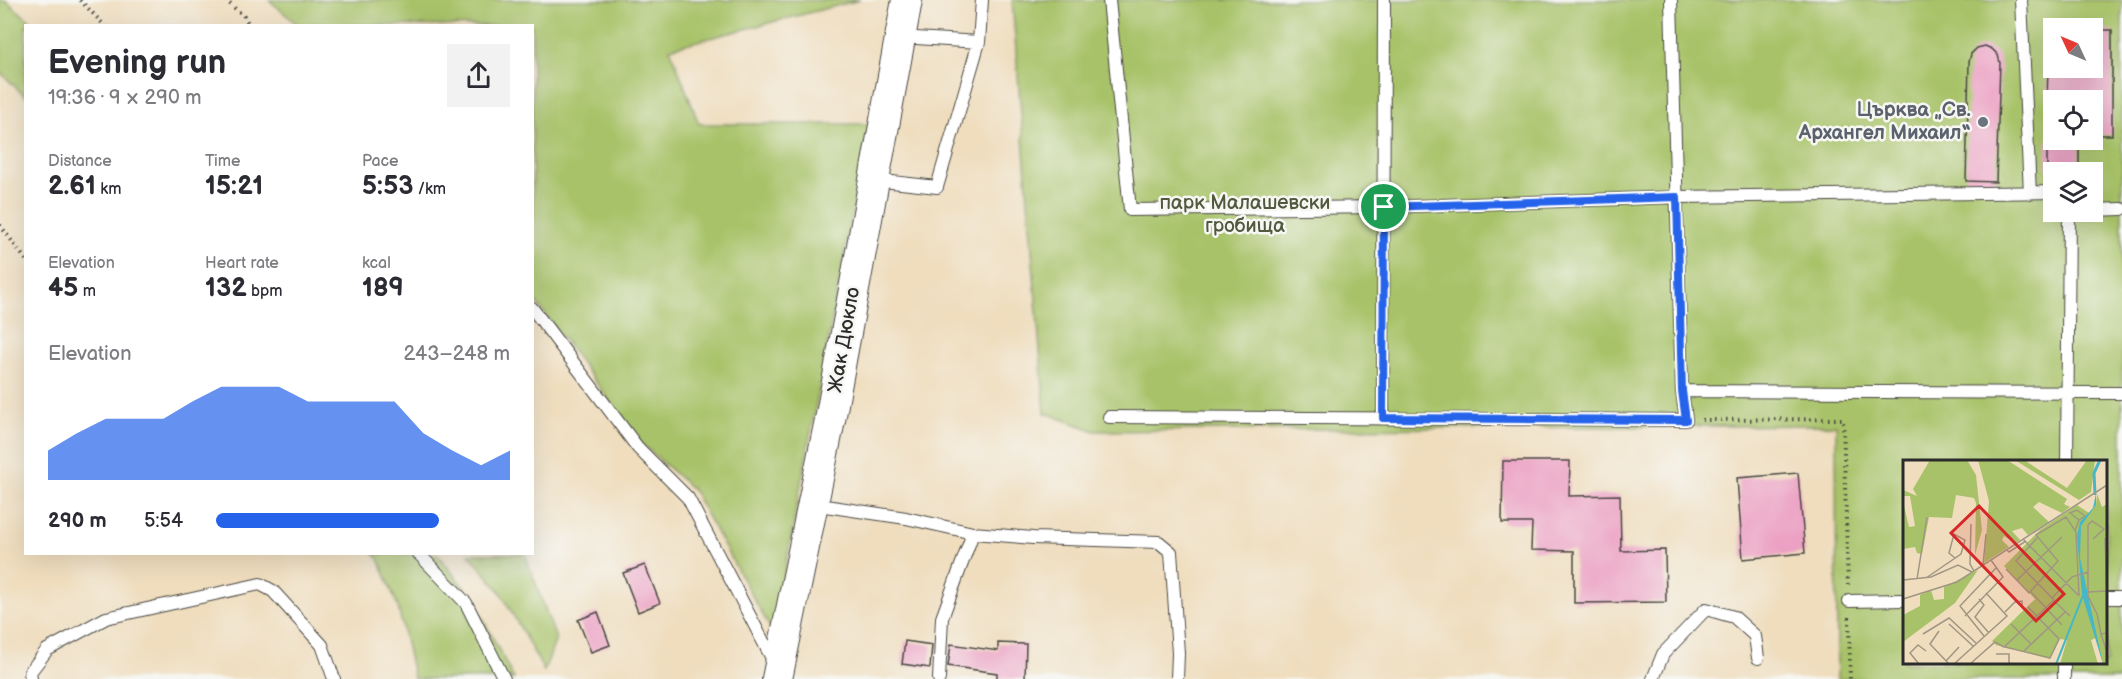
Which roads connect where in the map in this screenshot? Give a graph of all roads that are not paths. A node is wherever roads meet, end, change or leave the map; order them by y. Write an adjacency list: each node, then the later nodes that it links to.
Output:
1 (907, 0): 7 (street, Жак Дюкло)
2 (982, 0): 8 (lane)
3 (1109, 0): 13 (lane)
4 (1384, 0): 13 (lane)
5 (1671, 0): 12 (lane)
6 (2021, 0): 11 (lane)
7 (900, 37): 8 (lane); 9 (street, Жак Дюкло)
8 (979, 42): 9 (lane)
9 (873, 180): 24 (street, Жак Дюкло)
10 (2043, 192): 11 (lane)
11 (2030, 193): 12 (lane)
12 (1677, 197): 13 (lane); 18 (lane)
13 (1384, 207): 22 (lane)
14 (2122, 209): 15 (lane)
15 (2103, 210)
16 (2069, 222): 20 (lane)
17 (534, 311): 30 (lane)
18 (1682, 391): 20 (lane); 22 (lane)
19 (2122, 393): 20 (lane)
20 (2069, 394): 23 (lane)
21 (1109, 417): 22 (lane)
22 (1383, 418)
23 (2067, 460)
24 (812, 504): 25 (lane); 30 (street, Жак Дюкло)
25 (973, 533): 34 (lane); 35 (lane)
26 (420, 555): 33 (lane)
27 (1903, 600): 28 (lane)
28 (1849, 601)
29 (1758, 658): 36 (lane)
30 (777, 675)
31 (31, 679): 32 (lane)
32 (334, 679)
33 (504, 679)
34 (939, 679)
35 (1177, 679)
36 (1653, 679)

